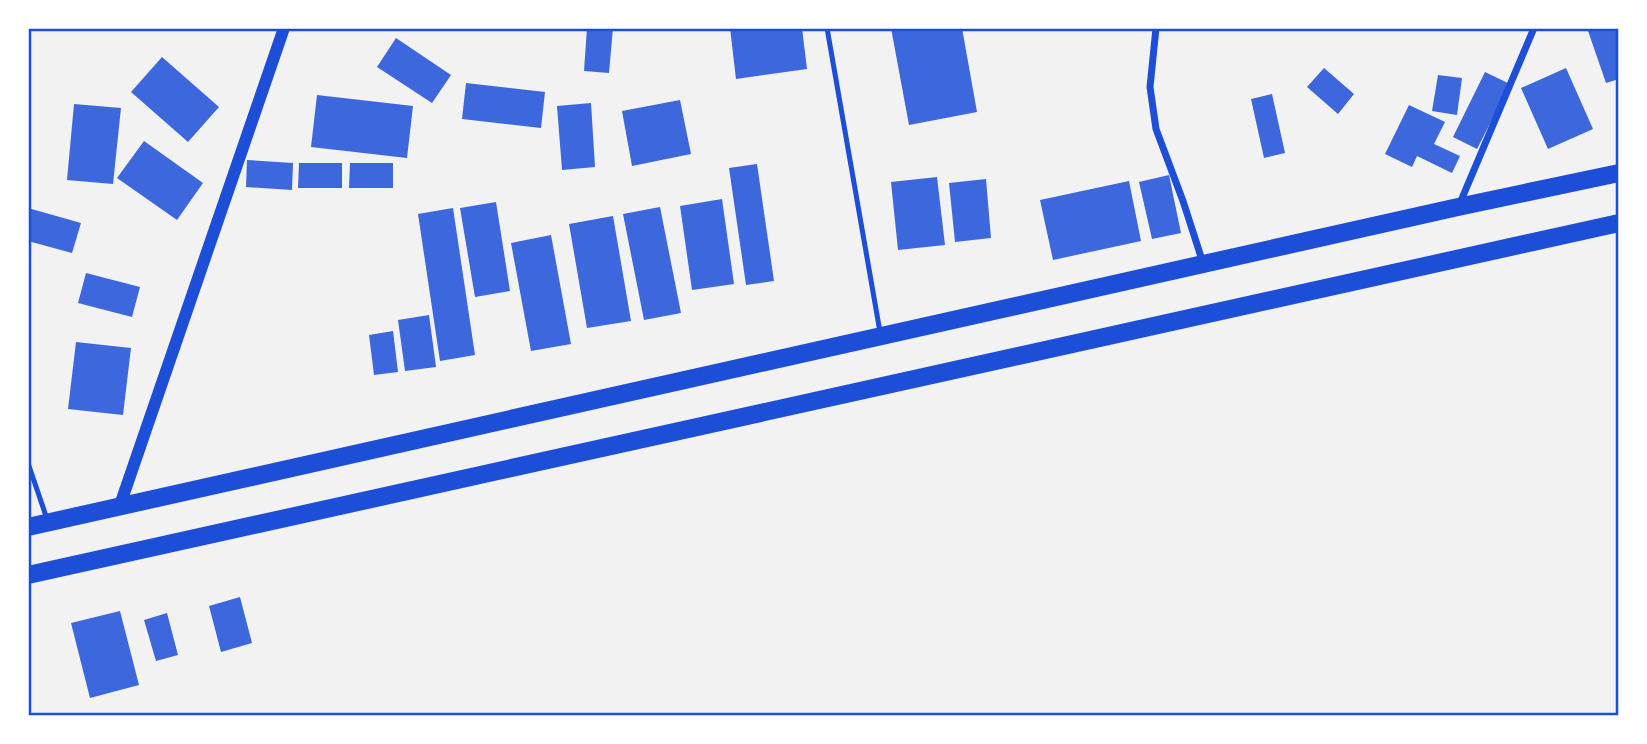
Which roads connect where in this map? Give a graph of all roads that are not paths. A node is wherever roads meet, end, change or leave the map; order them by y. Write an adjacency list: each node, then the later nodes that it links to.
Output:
1 (284, 28): 11 (street)
2 (827, 28): 9 (lane)
3 (1156, 28): 8 (street)
4 (1534, 28): 6 (street)
5 (1619, 173): 6 (main road)
6 (1458, 207): 8 (main road)
7 (1619, 223): 14 (main road)
8 (1203, 264): 9 (main road)
9 (880, 336): 11 (main road)
10 (28, 463): 12 (lane)
11 (119, 508): 12 (main road)
12 (48, 522): 13 (main road)
13 (28, 527)
14 (28, 575)

